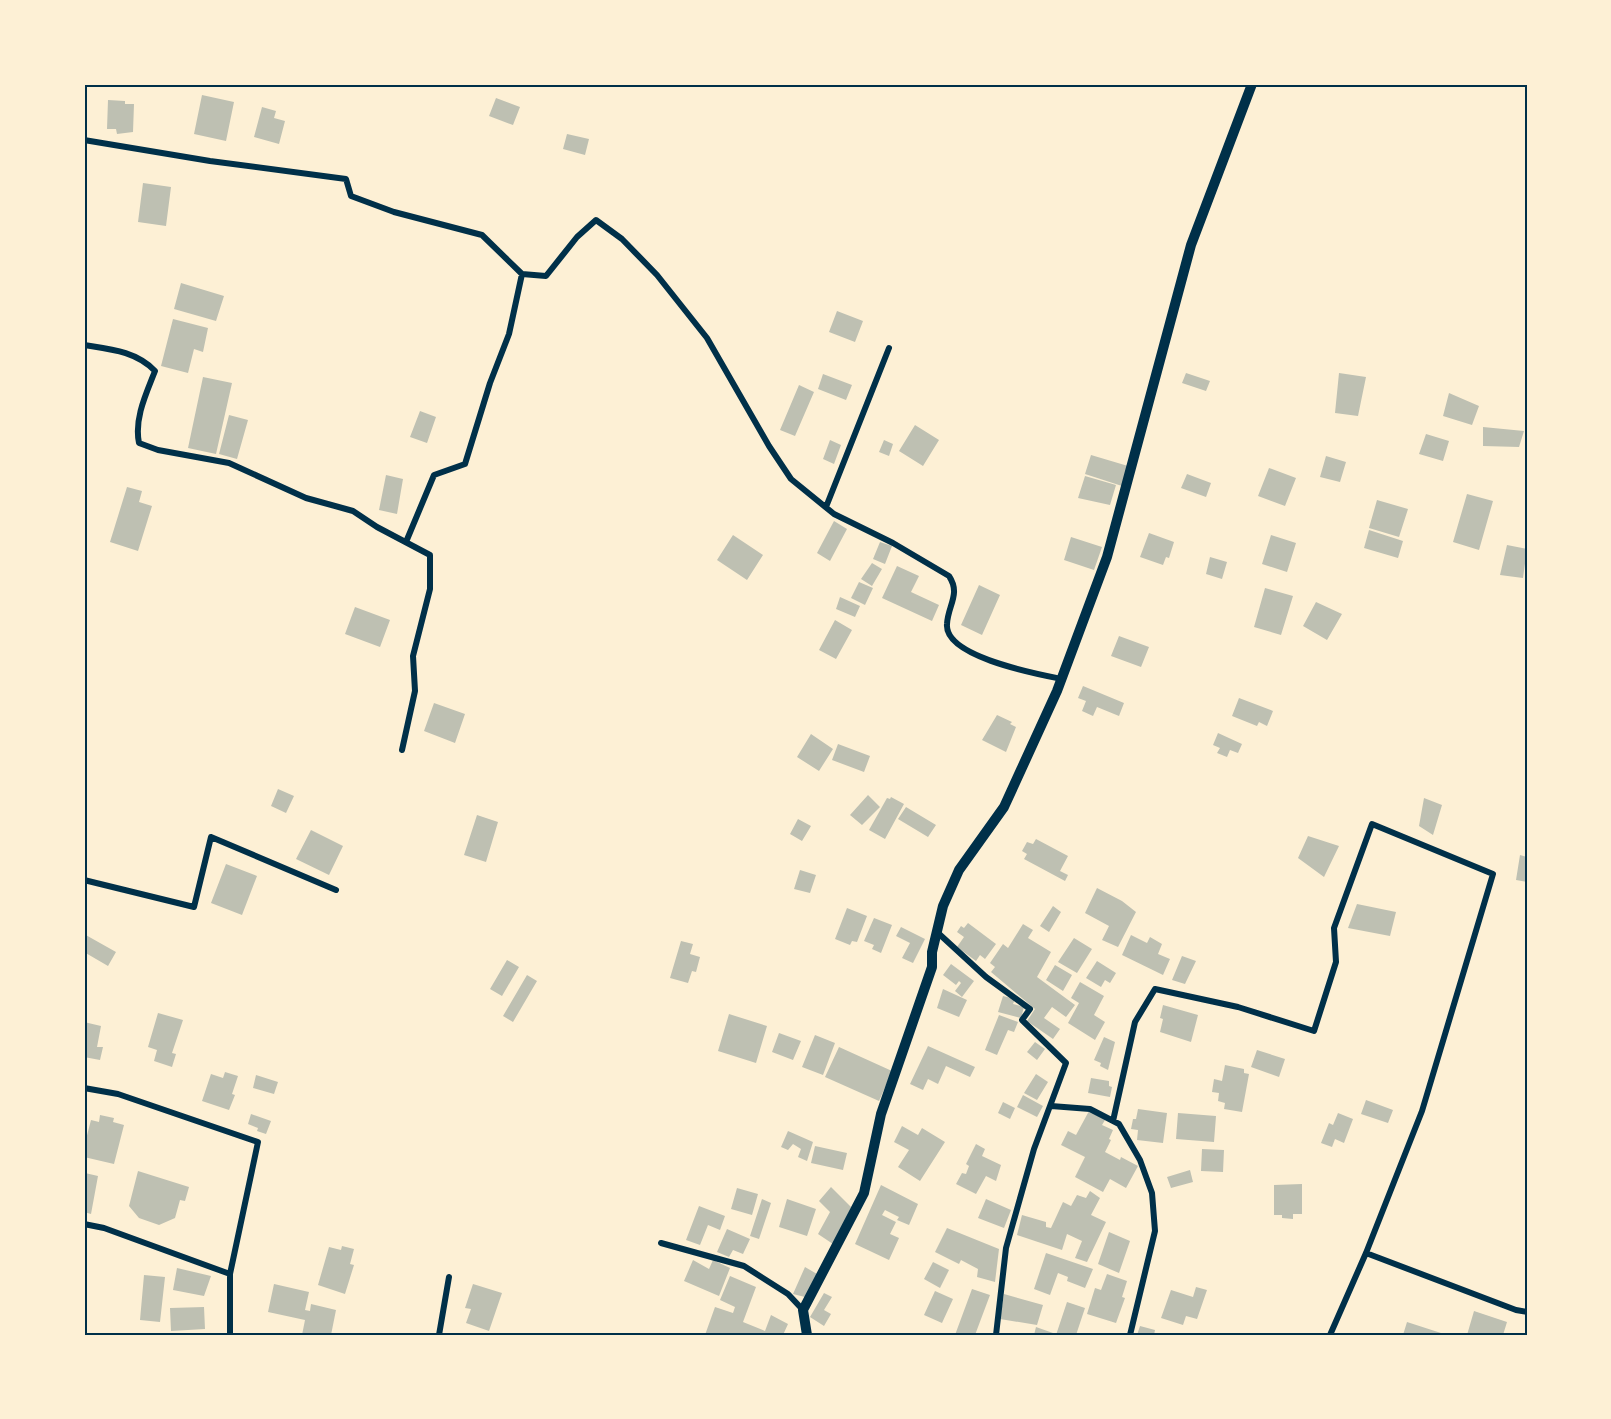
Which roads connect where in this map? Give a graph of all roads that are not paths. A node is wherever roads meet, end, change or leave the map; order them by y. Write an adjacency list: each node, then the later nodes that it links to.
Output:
1 (1252, 84): 8 (street)
2 (84, 140): 3 (street)
3 (522, 274): 6 (street); 7 (street)
4 (84, 345): 7 (street)
5 (889, 348): 6 (street)
6 (826, 507): 8 (street)
7 (406, 542): 9 (street)
8 (1062, 679): 12 (street)
9 (402, 750)
10 (84, 880): 11 (street)
11 (336, 890)
12 (937, 932): 14 (street); 21 (street)
13 (84, 1088): 19 (street)
14 (1051, 1106): 15 (street); 26 (street)
15 (1113, 1121): 18 (street); 27 (street)
16 (84, 1224): 19 (street)
17 (661, 1243): 21 (street)
18 (1366, 1253): 22 (street); 28 (street)
19 (230, 1274): 23 (street)
20 (449, 1277): 24 (street)
21 (803, 1310): 25 (street)
22 (1527, 1312)
23 (230, 1335)
24 (440, 1335)
25 (807, 1335)
26 (996, 1335)
27 (1130, 1335)
28 (1330, 1335)

